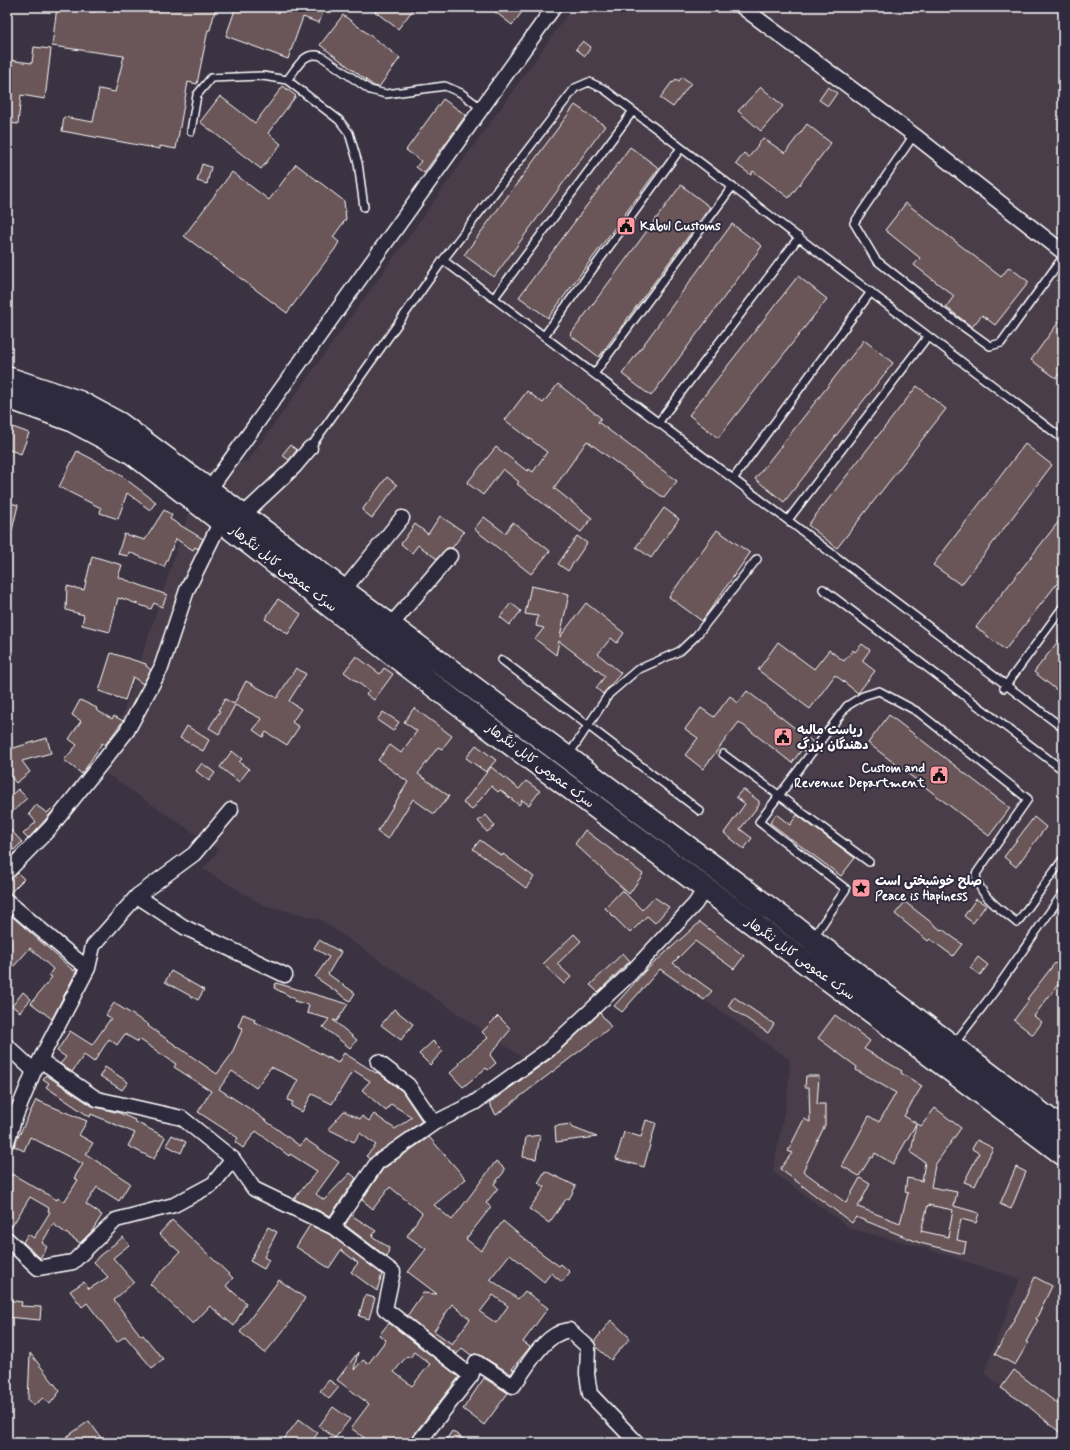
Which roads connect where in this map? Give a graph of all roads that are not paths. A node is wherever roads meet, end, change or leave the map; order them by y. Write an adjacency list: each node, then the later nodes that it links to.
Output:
1 (554, 7): 4 (street)
2 (742, 7): 7 (street)
3 (288, 80): 4 (lane); 6 (lane); 10 (lane)
4 (481, 108): 26 (street)
5 (633, 112): 8 (lane); 14 (lane); 16 (lane)
6 (191, 131)
7 (914, 135): 12 (street); 13 (lane)
8 (681, 148): 9 (lane); 17 (lane)
9 (732, 187): 11 (lane); 19 (lane)
10 (364, 207)
11 (798, 237): 15 (lane); 22 (lane)
12 (1063, 252)
13 (1063, 257)
14 (443, 260): 16 (lane); 24 (lane)
15 (871, 292): 18 (lane); 25 (lane)
16 (494, 298): 17 (lane)
17 (544, 336): 19 (lane)
18 (928, 336): 23 (lane); 29 (lane)
19 (594, 374): 22 (lane)
20 (7, 378): 26 (highway, سرک عمومی کابل ننگرهار)
21 (7, 397): 26 (highway, سرک عمومی کابل ننگرهار)
22 (658, 423): 25 (lane)
23 (1063, 439)
24 (310, 448): 27 (street)
25 (733, 479): 29 (lane)
26 (204, 497): 27 (highway, سرک عمومی کابل ننگرهار); 30 (highway, سرک عمومی کابل ننگرهار)
27 (243, 515): 34 (highway, سرک عمومی کابل ننگرهار)
28 (402, 518): 34 (street)
29 (788, 520): 38 (lane)
30 (221, 521): 42 (highway, سرک عمومی کابل ننگرهار); 49 (street)
31 (450, 556): 36 (street)
32 (757, 559): 40 (lane)
33 (823, 590): 43 (lane)
34 (343, 591): 36 (highway, سرک عمومی کابل ننگرهار)
35 (1063, 607): 38 (lane)
36 (390, 626): 42 (highway, سرک عمومی کابل ننگرهار)
37 (502, 660): 40 (lane)
38 (1005, 687): 39 (lane)
39 (1062, 725)
40 (589, 726): 42 (lane); 46 (lane)
41 (723, 754): 44 (lane)
42 (561, 766): 50 (highway, سرک عمومی کابل ننگرهار); 54 (highway, سرک عمومی کابل ننگرهار)
43 (1063, 770)
44 (779, 795): 47 (lane); 48 (lane); 54 (lane)
45 (231, 810): 52 (street)
46 (700, 811)
47 (1063, 859)
48 (869, 862)
49 (7, 872)
50 (704, 890): 58 (highway, سرک عمومی کابل ننگرهار); 61 (street)
51 (1063, 893): 58 (lane)
52 (138, 896): 55 (street); 56 (street)
53 (7, 901): 55 (street)
54 (812, 940): 58 (highway, سرک عمومی کابل ننگرهار)
55 (88, 968): 60 (street)
56 (285, 975)
57 (7, 1046): 60 (street)
58 (947, 1054): 62 (highway, سرک عمومی کابل ننگرهار); 64 (highway, سرک عمومی کابل ننگرهار)
59 (378, 1062): 61 (street)
60 (37, 1066): 63 (street); 65 (street)
61 (434, 1123): 66 (street)
62 (1063, 1130)
63 (7, 1142)
64 (1063, 1154)
65 (233, 1159): 66 (street); 67 (street)
66 (333, 1227): 68 (street)
67 (7, 1239)
68 (471, 1376): 69 (street); 70 (street)
69 (418, 1443)
70 (637, 1443)

